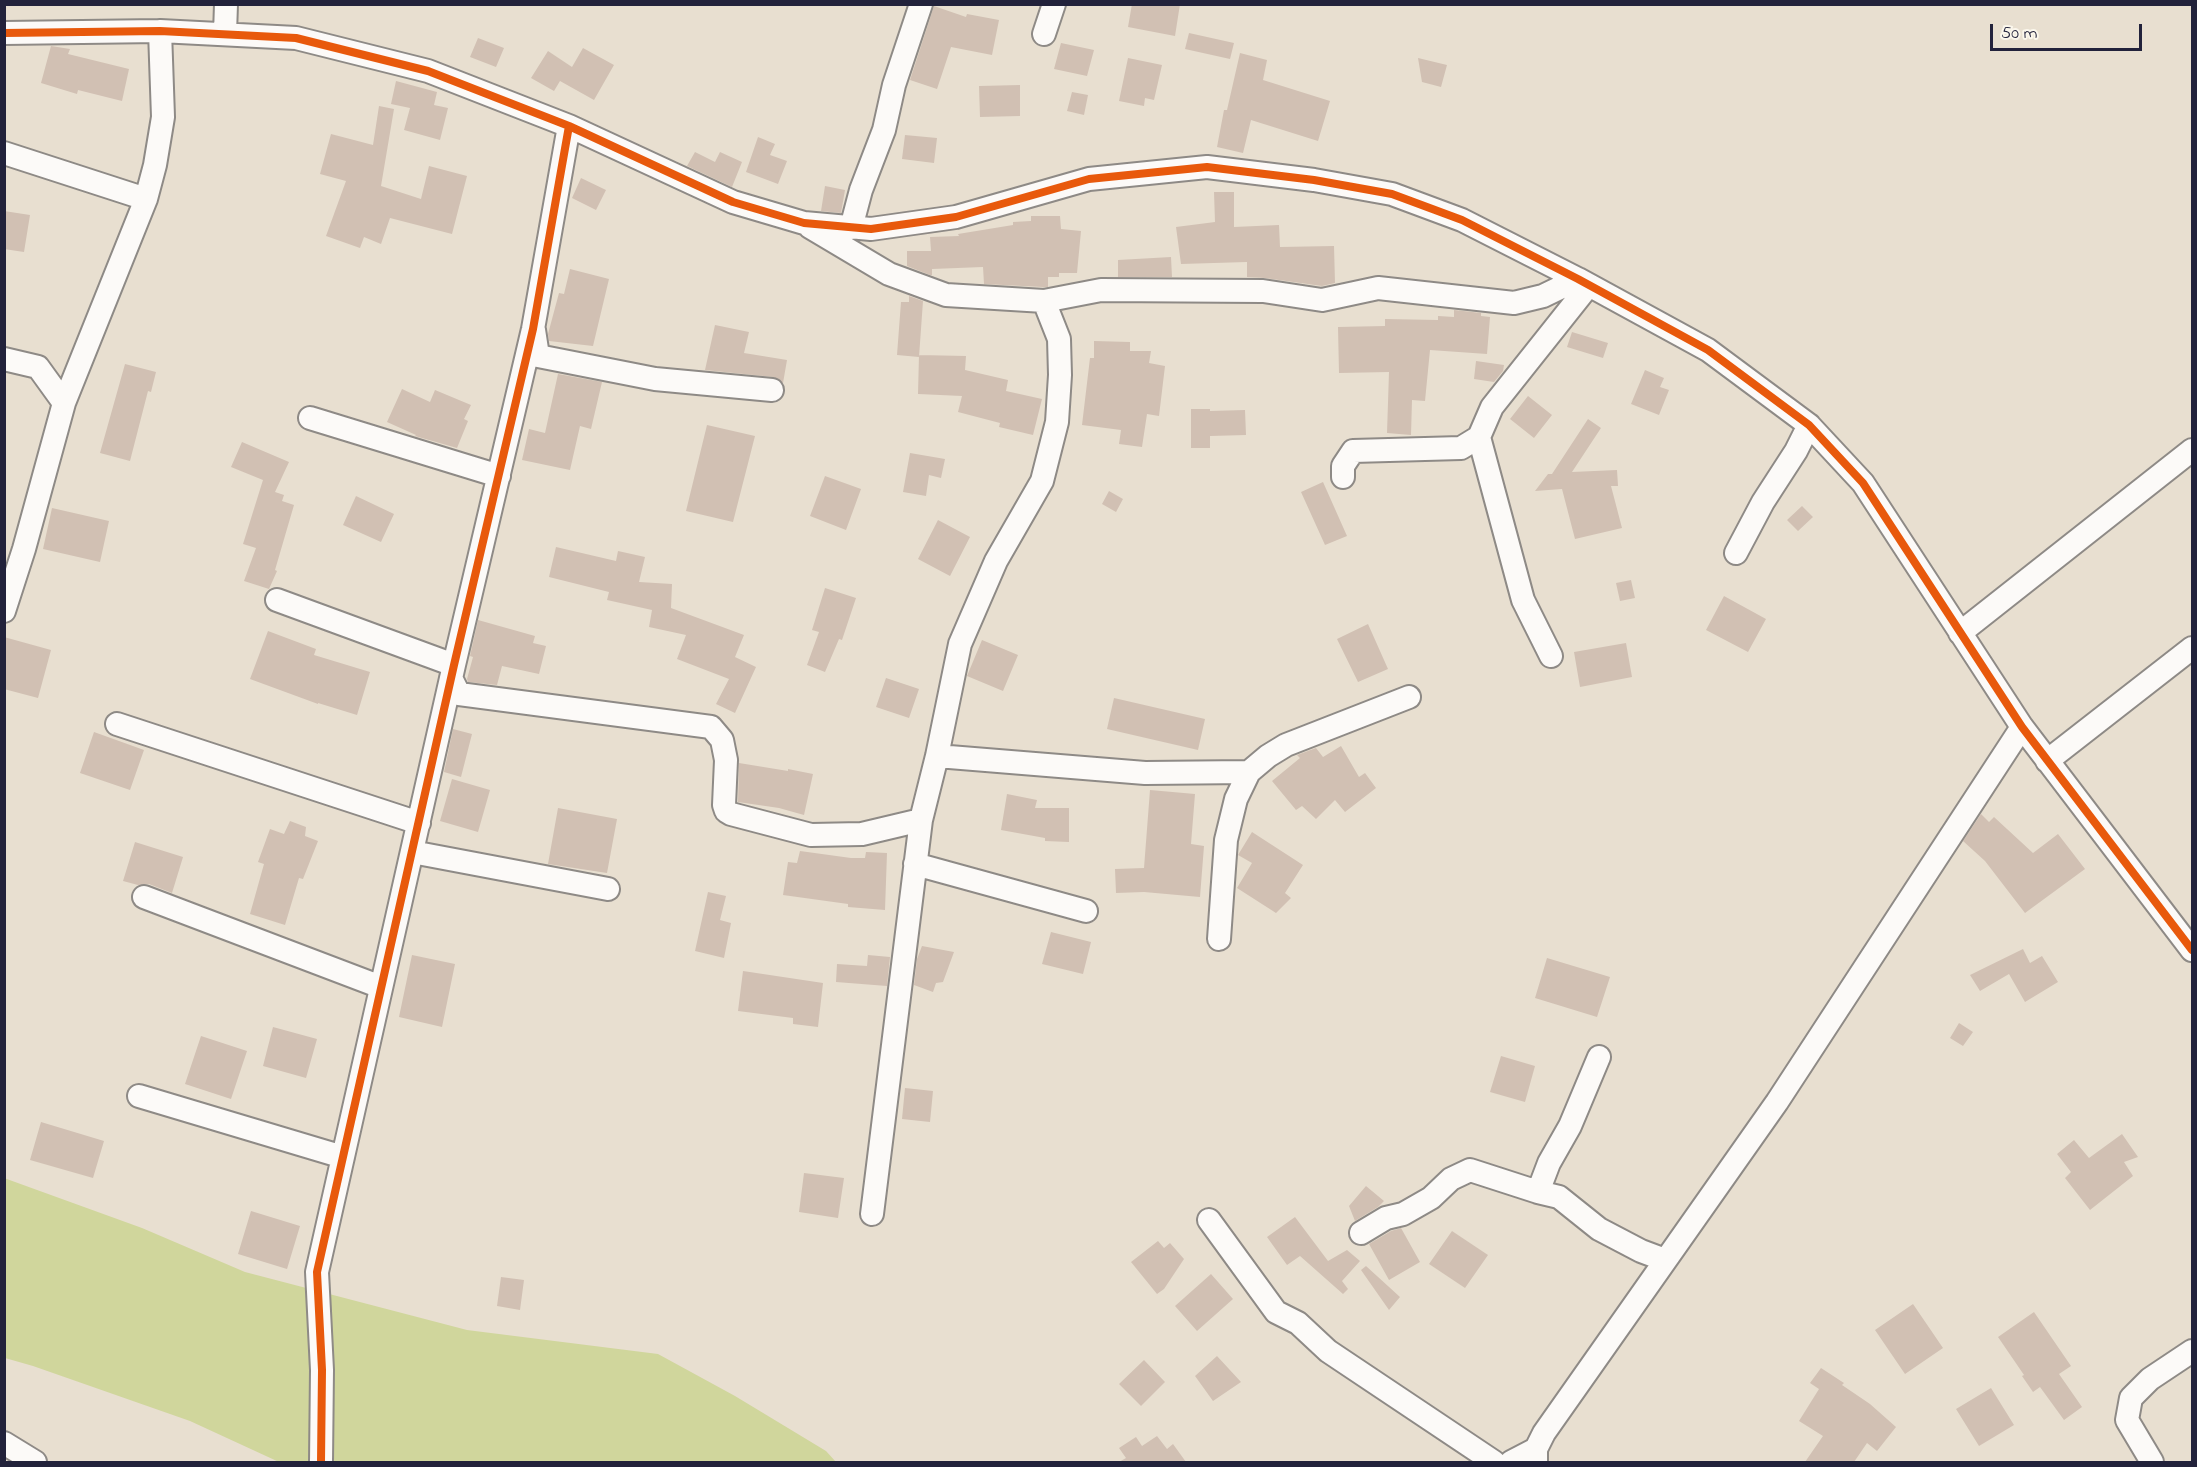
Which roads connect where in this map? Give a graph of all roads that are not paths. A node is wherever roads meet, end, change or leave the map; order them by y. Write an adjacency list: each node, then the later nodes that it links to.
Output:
1 (226, 4): 6 (street)
2 (921, 4): 12 (street)
3 (1054, 4): 7 (street)
4 (160, 31): 5 (street); 6 (street); 10 (street)
5 (4, 33)
6 (225, 34): 8 (street)
7 (1044, 34)
8 (569, 126): 11 (street); 15 (street)
9 (4, 153): 10 (street)
10 (146, 199): 18 (street)
11 (804, 223): 12 (street); 14 (street)
12 (851, 228): 13 (street)
13 (1584, 282): 14 (street); 20 (street); 21 (street)
14 (1044, 301): 36 (street)
15 (533, 329): 17 (street); 23 (street)
16 (4, 359): 18 (street)
17 (772, 390)
18 (64, 404): 25 (street)
19 (310, 418): 23 (street)
20 (1809, 425): 26 (street); 29 (street)
21 (1479, 437): 24 (street); 31 (street)
22 (2193, 450): 29 (street)
23 (499, 476): 32 (street)
24 (1343, 477)
25 (14, 547): 28 (street)
26 (1736, 553)
27 (277, 600): 32 (street)
28 (4, 611)
29 (1960, 633): 35 (street)
30 (2193, 648): 37 (street)
31 (1551, 656)
32 (453, 672): 39 (street); 40 (street)
33 (1409, 697): 38 (street)
34 (117, 724): 40 (street)
35 (2022, 727): 37 (street); 56 (street)
36 (937, 756): 38 (street); 39 (street)
37 (2047, 760): 47 (street)
38 (1249, 772): 46 (street)
39 (921, 820): 42 (street)
40 (418, 823): 41 (street)
41 (412, 852): 43 (street); 48 (street)
42 (915, 864): 45 (street); 53 (street)
43 (608, 889)
44 (144, 897): 48 (street)
45 (1086, 911)
46 (1219, 939)
47 (2193, 950)
48 (381, 987): 51 (street)
49 (1599, 1057): 52 (street)
50 (139, 1096): 51 (street)
51 (343, 1157): 61 (street)
52 (1538, 1192): 55 (street); 56 (street)
53 (872, 1214)
54 (1209, 1220): 62 (street)
55 (1361, 1233)
56 (1665, 1260): 59 (street)
57 (2193, 1351): 64 (street)
58 (4, 1443): 60 (street)
59 (1536, 1456): 63 (street)
60 (35, 1462)
61 (321, 1462)
62 (1494, 1462)
63 (1511, 1462)
64 (2152, 1462)

